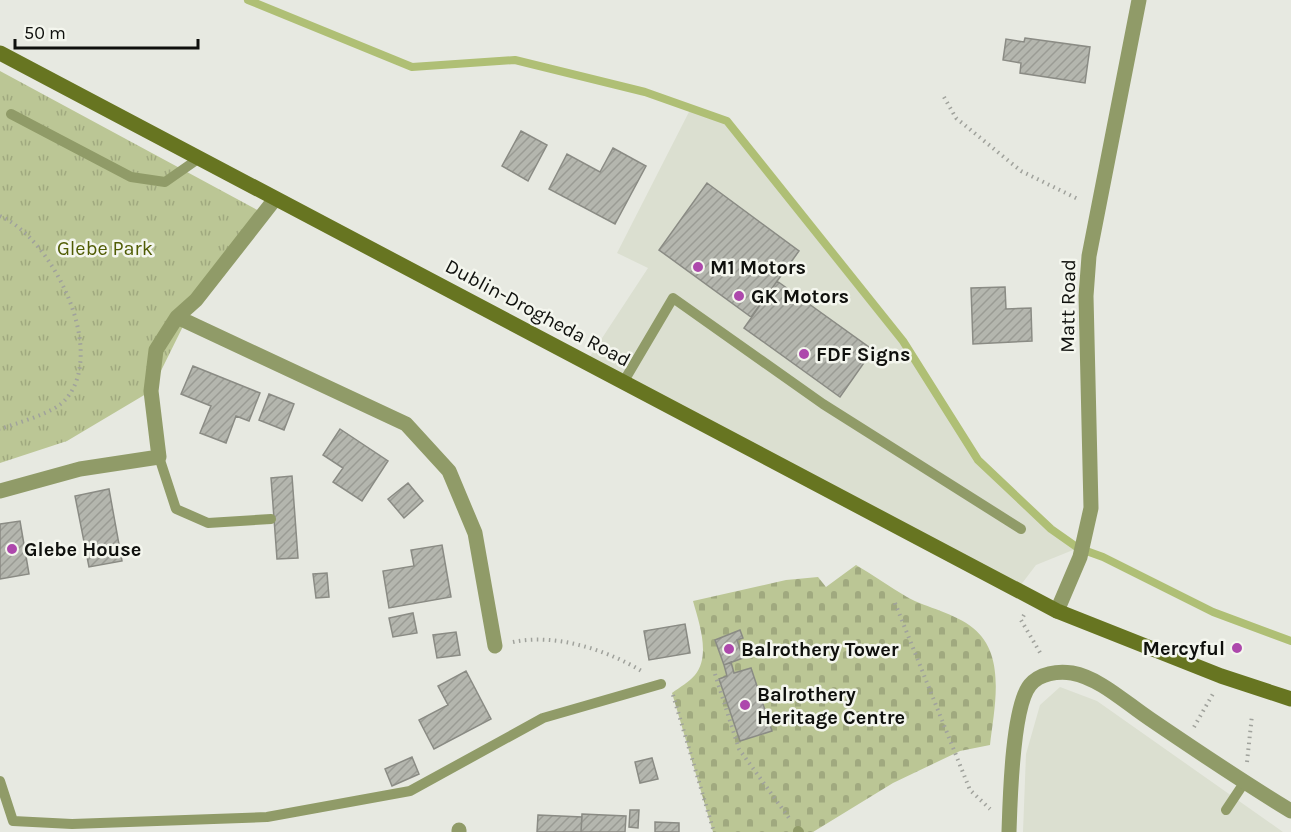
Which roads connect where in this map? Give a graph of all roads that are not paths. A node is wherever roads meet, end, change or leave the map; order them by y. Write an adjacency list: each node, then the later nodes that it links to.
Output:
1 (1139, 0): 12 (street, Matt Road)
2 (0, 53): 4 (main road, Dublin-Drogheda Road)
3 (11, 114): 4 (lane)
4 (198, 159): 5 (main road, Dublin-Drogheda Road)
5 (275, 199): 6 (street); 7 (main road, Dublin-Drogheda Road)
6 (177, 316): 8 (street); 13 (street)
7 (624, 381): 11 (lane); 12 (main road, Dublin-Drogheda Road)
8 (159, 457): 9 (street); 10 (lane)
9 (0, 491)
10 (271, 519)
11 (1021, 529)
12 (1057, 611): 15 (main road, Dublin-Drogheda Road)
13 (495, 646)
14 (662, 684): 16 (lane)
15 (1291, 699)
16 (0, 781)
17 (1244, 783): 18 (lane); 19 (street); 20 (street)
18 (1226, 810)
19 (1291, 811)
20 (1010, 824)

